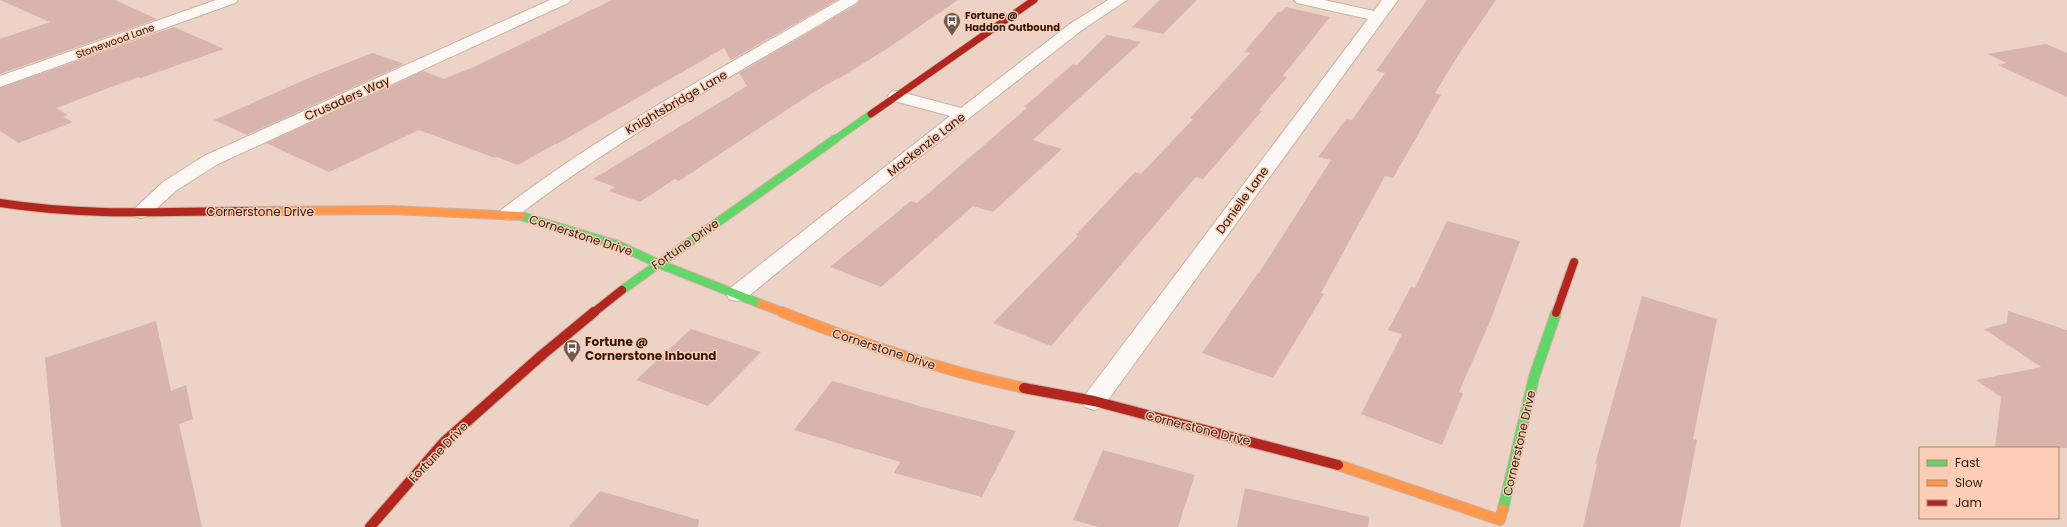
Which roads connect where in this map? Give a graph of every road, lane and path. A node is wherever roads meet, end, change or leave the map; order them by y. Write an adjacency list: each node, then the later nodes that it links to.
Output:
1 (182, 0): 9 (street)
2 (230, 0): 9 (street, Stonewood Lane)
3 (563, 0): 15 (street, Crusaders Way)
4 (851, 0): 16 (street, Knightsbridge Lane)
5 (1034, 0): 12 (street, Fortune Drive)
6 (1120, 0): 13 (street, Mackenzie Lane)
7 (1302, 0): 10 (street)
8 (1390, 0): 10 (street, Danielle Lane)
9 (204, 9): 11 (street, Stonewood Lane)
10 (1377, 16): 20 (street, Danielle Lane)
11 (0, 82)
12 (897, 96): 13 (street); 18 (street, Fortune Drive)
13 (964, 114): 19 (street, Mackenzie Lane)
14 (0, 203): 15 (street, Cornerstone Drive)
15 (141, 212): 16 (street, Cornerstone Drive)
16 (508, 214): 18 (street, Cornerstone Drive)
17 (1574, 262): 20 (street, Cornerstone Drive)
18 (658, 263): 19 (street, Cornerstone Drive); 21 (street, Fortune Drive)
19 (737, 294): 20 (street, Cornerstone Drive)
20 (1094, 401)
21 (370, 527)

